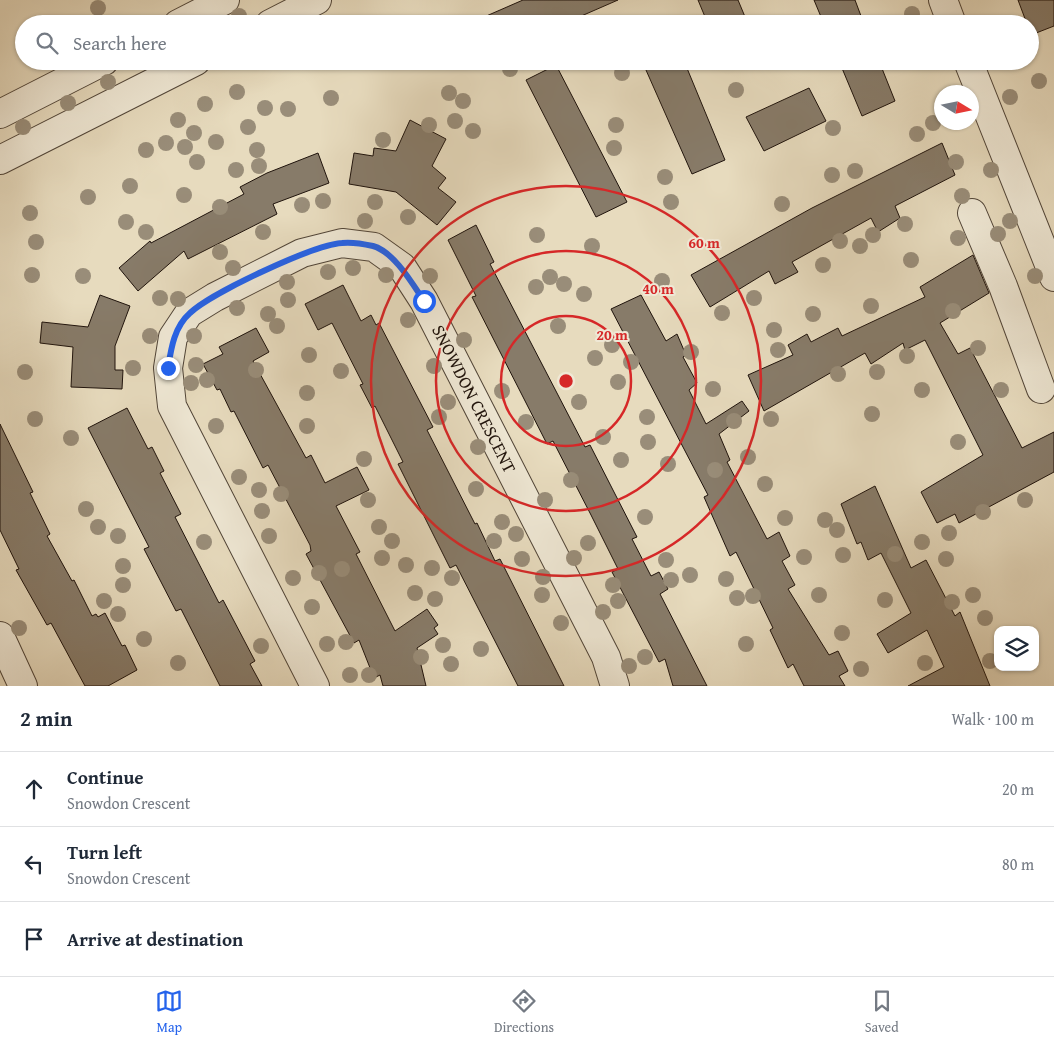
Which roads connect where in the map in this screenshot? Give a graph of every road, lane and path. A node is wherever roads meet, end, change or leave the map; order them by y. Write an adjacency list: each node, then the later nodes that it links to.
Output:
1 (225, 0): 4 (street)
2 (318, 0): 5 (street)
3 (943, 0): 6 (street)
4 (196, 15)
5 (288, 15)
6 (949, 15)
7 (86, 70): 10 (street)
8 (178, 70): 11 (street)
9 (972, 70): 13 (street)
10 (0, 114)
11 (0, 160)
12 (972, 213): 14 (street)
13 (1054, 277)
14 (1041, 389)
15 (0, 636): 16 (street)
16 (23, 686)
17 (315, 686): 18 (street, SNOWDON CRESCENT)
18 (615, 686)

